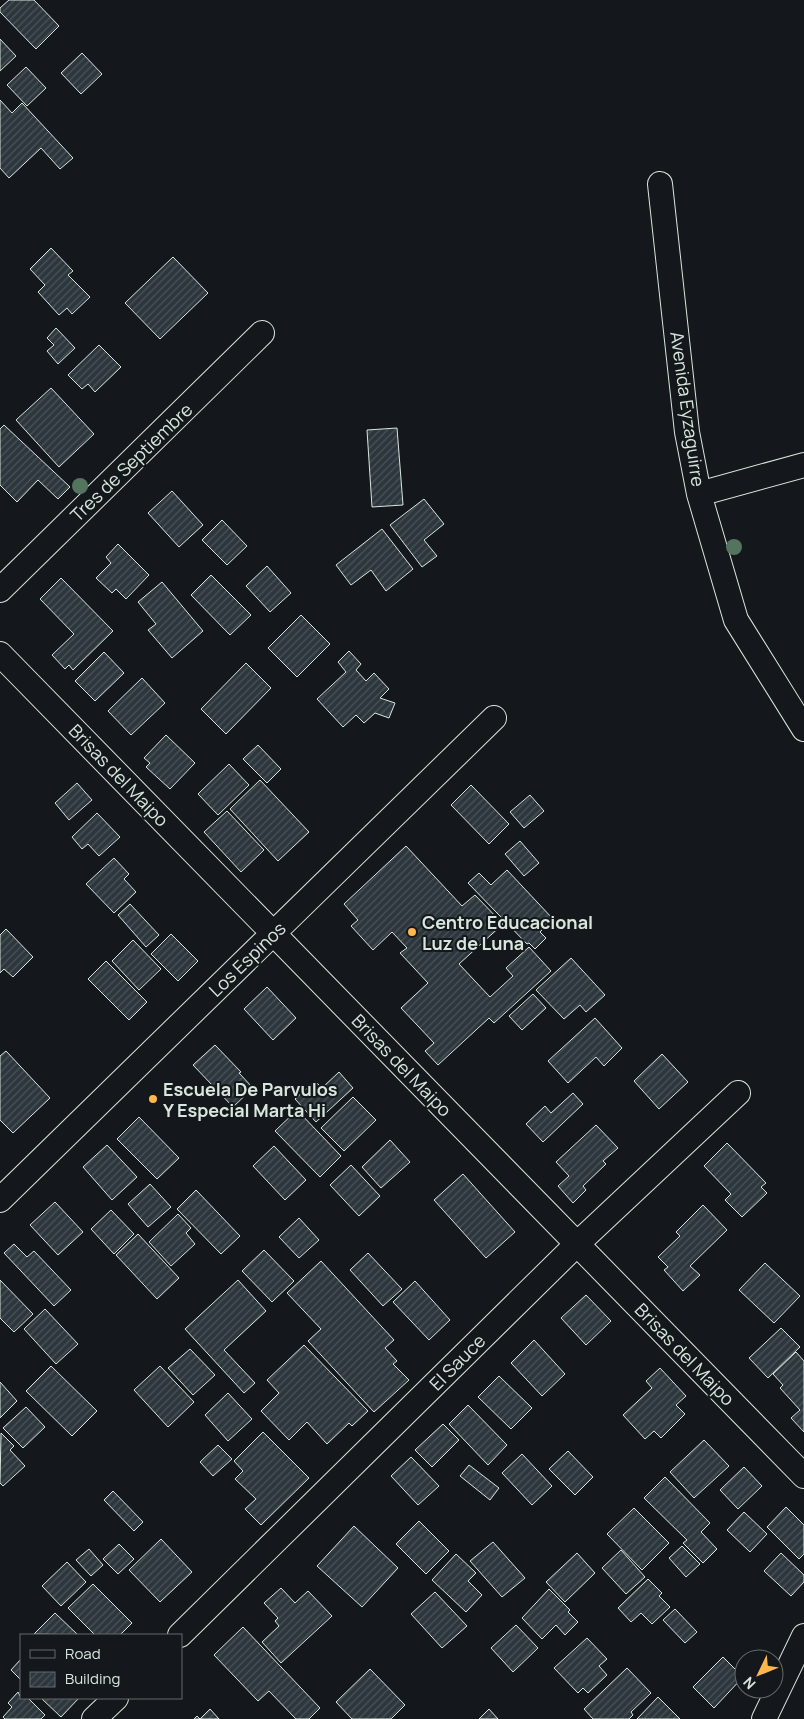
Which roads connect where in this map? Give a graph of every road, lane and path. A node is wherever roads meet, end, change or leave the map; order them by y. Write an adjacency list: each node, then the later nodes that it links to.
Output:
1 (660, 184): 4 (street, Avenida Eyzaguirre)
2 (262, 333): 5 (street, Tres de Septiembre)
3 (804, 465): 4 (street)
4 (699, 494): 8 (street, Avenida Eyzaguirre)
5 (0, 590)
6 (0, 654): 9 (street, Brisas del Maipo)
7 (494, 718): 9 (street, Los Espinos)
8 (804, 729)
9 (273, 933): 11 (street, Los Espinos); 12 (street, Brisas del Maipo)
10 (738, 1092): 12 (street, El Sauce)
11 (0, 1200)
12 (577, 1244): 13 (street, Brisas del Maipo); 14 (street, El Sauce)
13 (804, 1476)
14 (181, 1634)
15 (804, 1636): 18 (street)
16 (115, 1699): 17 (street)
17 (94, 1719)
18 (764, 1719)

